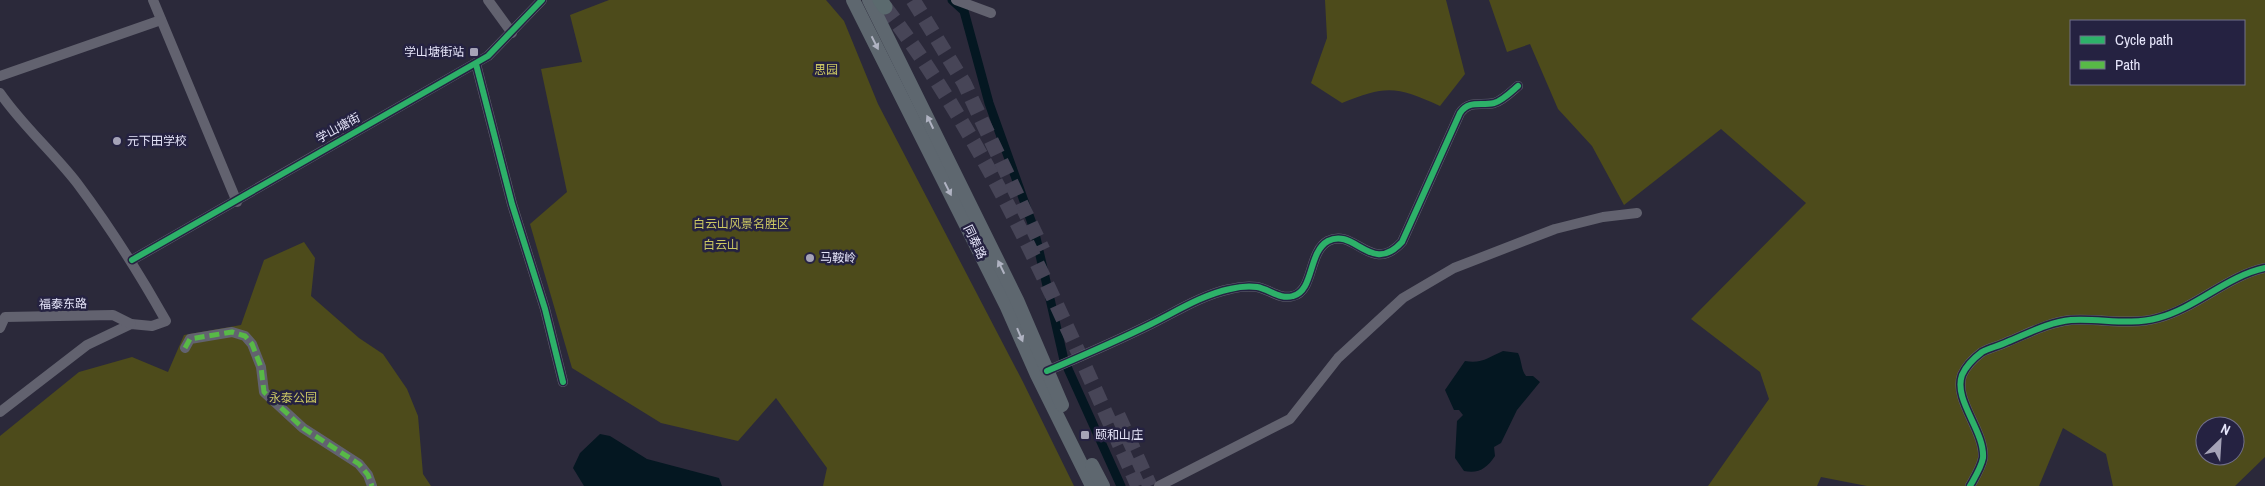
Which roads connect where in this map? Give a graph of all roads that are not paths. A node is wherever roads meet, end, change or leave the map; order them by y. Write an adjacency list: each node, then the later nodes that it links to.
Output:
1 (153, 0): 8 (street)
2 (488, 0): 9 (street)
3 (542, 0): 9 (street, 学山塘街)
4 (853, 0): 25 (main road, 同泰路, one-way to 25)
5 (868, 0): 21 (main road, 同泰路, one-way to 5)
6 (956, 0): 7 (street)
7 (991, 13)
8 (161, 20): 11 (street); 14 (street)
9 (512, 33): 10 (street, 学山塘街)
10 (476, 64): 14 (street, 学山塘街); 22 (street)
11 (0, 76)
12 (1518, 86): 21 (street)
13 (0, 92): 16 (street)
14 (237, 202): 16 (street, 学山塘街)
15 (1637, 212): 27 (street)
16 (132, 260): 18 (street)
17 (2265, 268): 28 (street)
18 (131, 324): 19 (street, 福泰东路); 23 (street)
19 (0, 328)
20 (184, 348): 24 (street)
21 (1047, 371): 26 (main road, 同泰路)
22 (563, 382)
23 (0, 412)
24 (372, 486)
25 (1092, 486)
26 (1103, 486)
27 (1159, 486)
28 (1970, 486)

